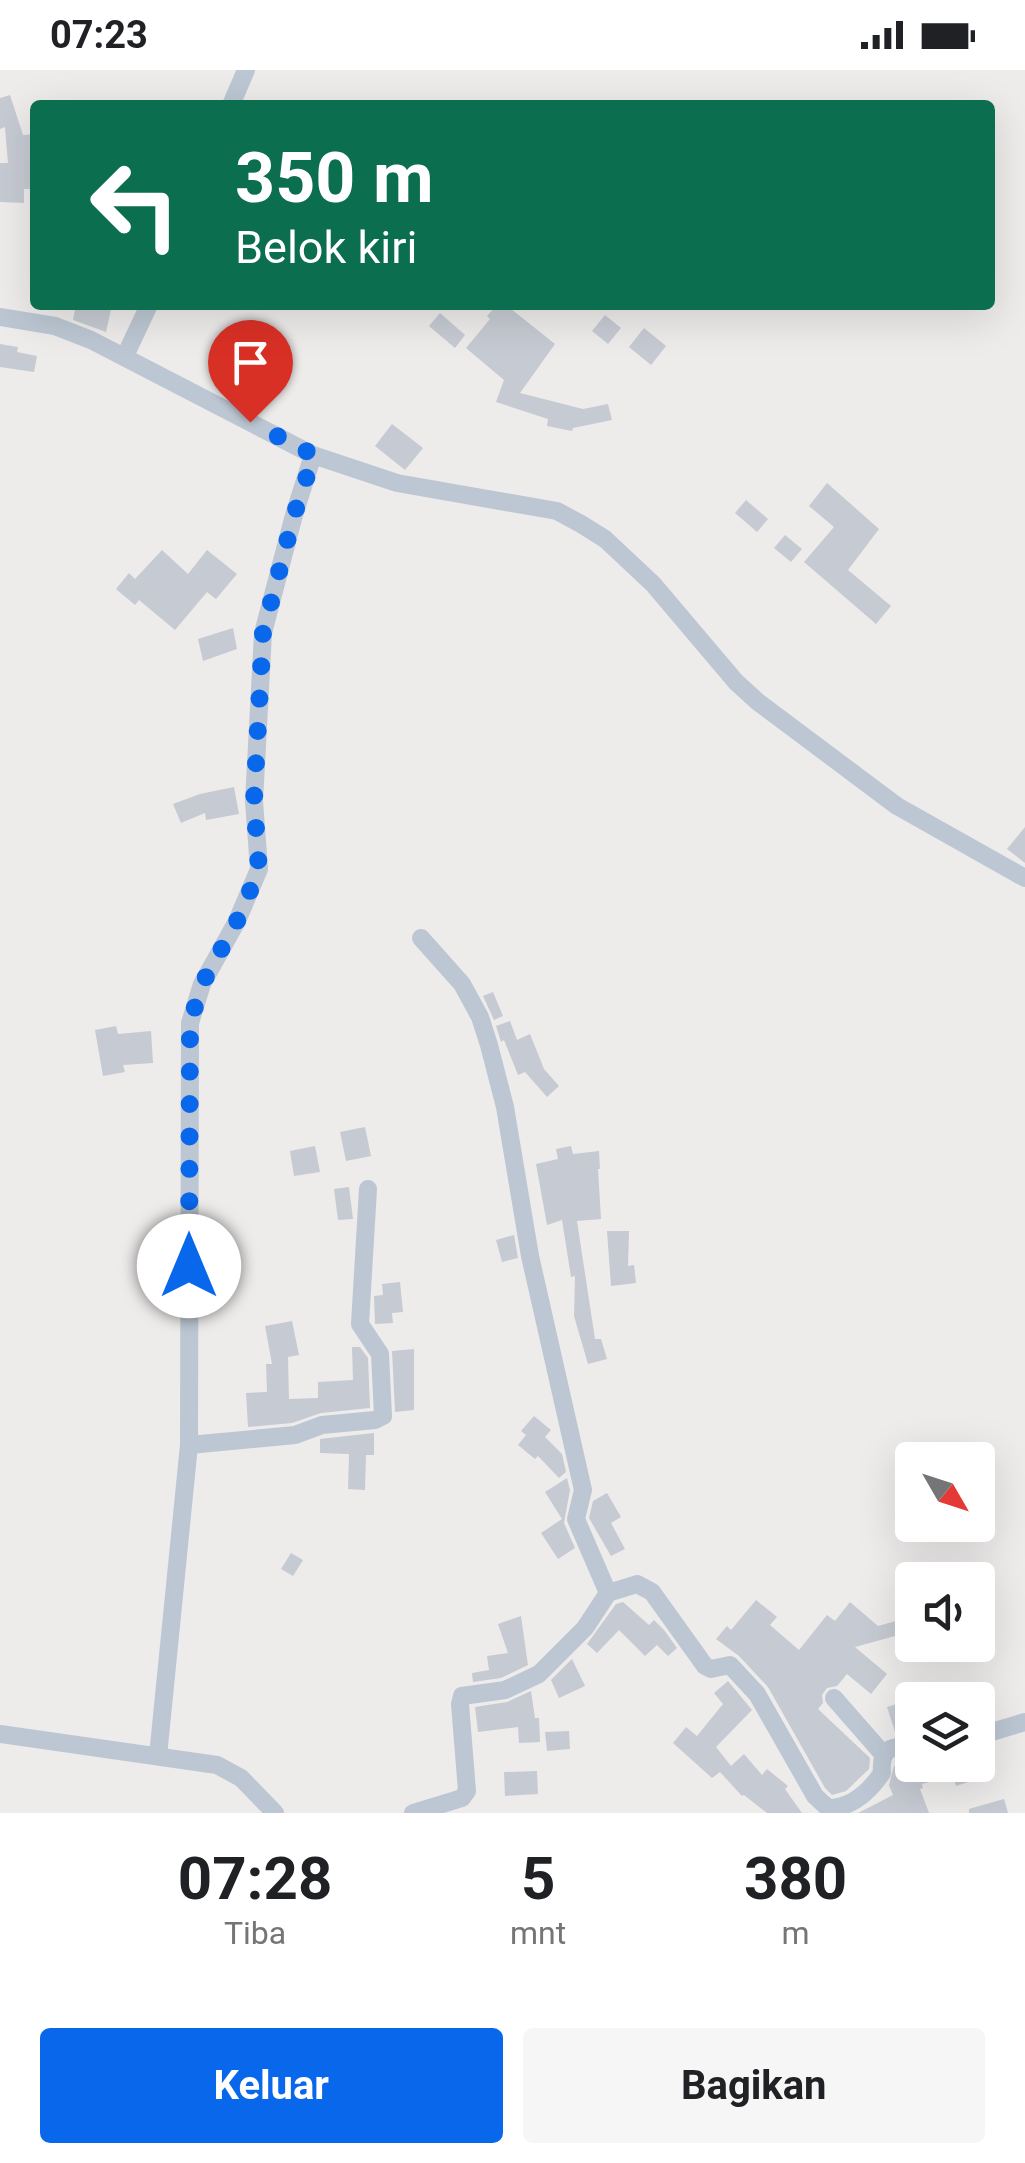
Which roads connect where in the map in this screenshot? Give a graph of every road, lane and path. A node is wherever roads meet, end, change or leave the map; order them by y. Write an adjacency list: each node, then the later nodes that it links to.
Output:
1 (246, 70): 2 (street)
2 (233, 100)
3 (147, 310): 5 (street)
4 (0, 317): 5 (street)
5 (125, 356): 6 (street)
6 (314, 455): 7 (street); 10 (street)
7 (1025, 878)
8 (421, 938): 11 (street)
9 (368, 1190): 10 (street)
10 (189, 1444): 18 (street)
11 (608, 1593): 17 (street); 20 (street)
12 (834, 1698): 17 (street)
13 (1025, 1722): 14 (street)
14 (995, 1731)
15 (0, 1734): 18 (street)
16 (895, 1747): 17 (street)
17 (883, 1754)
18 (158, 1756): 19 (street)
19 (275, 1813)
20 (414, 1813)

